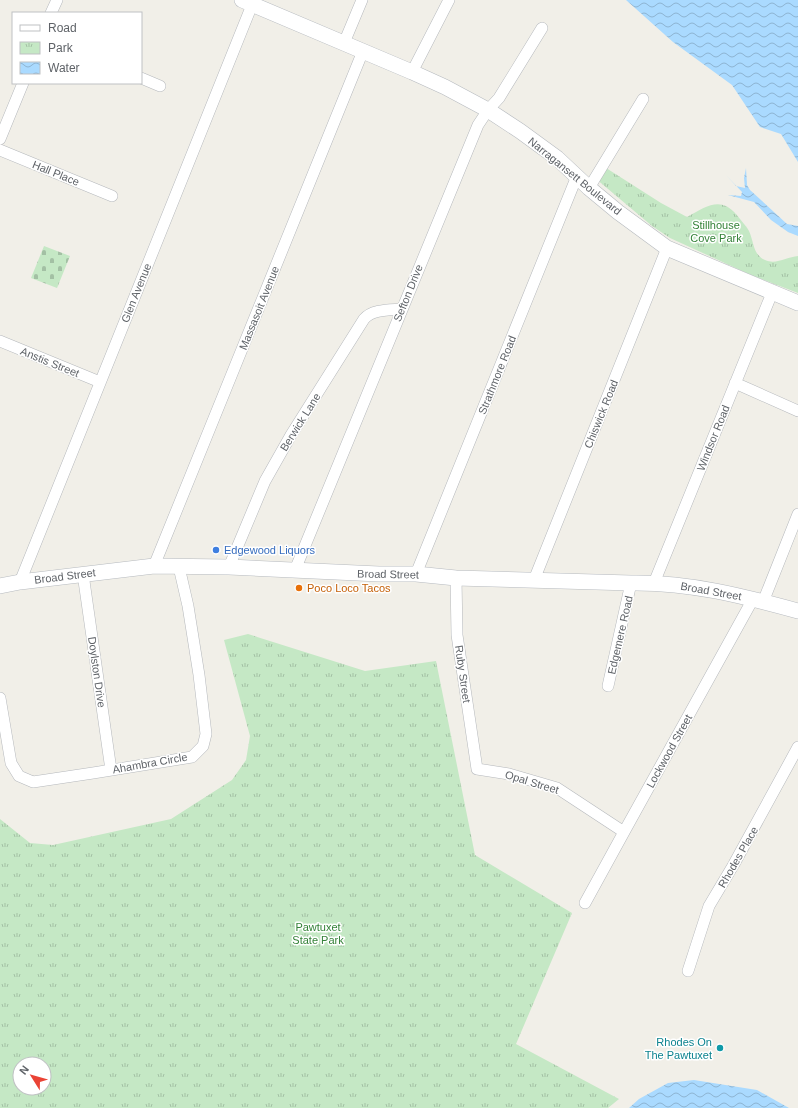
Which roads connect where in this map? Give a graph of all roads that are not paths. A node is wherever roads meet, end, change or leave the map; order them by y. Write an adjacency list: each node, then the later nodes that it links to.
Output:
1 (56, 0): 5 (street)
2 (362, 0): 7 (street)
3 (449, 0): 9 (street)
4 (250, 2): 7 (main road, Narragansett Boulevard); 25 (street, Glen Avenue)
5 (51, 12)
6 (542, 28): 14 (street, Sefton Drive)
7 (344, 43): 8 (main road, Narragansett Boulevard)
8 (363, 51): 9 (main road, Narragansett Boulevard); 29 (street, Massasoit Avenue)
9 (412, 72): 14 (main road, Narragansett Boulevard)
10 (142, 78): 12 (street)
11 (23, 84): 15 (street)
12 (160, 86)
13 (643, 99): 18 (street)
14 (488, 110): 17 (main road, Narragansett Boulevard); 23 (street, Sefton Drive)
15 (0, 139)
16 (0, 150): 19 (street, Hall Place)
17 (577, 176): 18 (main road, Narragansett Boulevard); 34 (street, Strathmore Road)
18 (589, 188): 20 (main road, Narragansett Boulevard)
19 (112, 196)
20 (667, 248): 21 (main road, Narragansett Boulevard); 36 (street, Chiswick Road)
21 (772, 293): 22 (main road, Narragansett Boulevard); 26 (street, Windsor Road)
22 (798, 303)
23 (402, 309): 31 (street, Berwick Lane); 32 (street, Sefton Drive)
24 (0, 342): 25 (street, Anstis Street)
25 (100, 382): 37 (street, Glen Avenue)
26 (735, 382): 27 (street); 39 (street, Windsor Road)
27 (798, 411)
28 (798, 514): 41 (street, Lockwood Street)
29 (154, 566): 30 (main road, Broad Street); 33 (main road, Broad Street)
30 (179, 566): 31 (main road, Broad Street); 47 (street, Ahambra Circle)
31 (229, 567): 32 (main road, Broad Street)
32 (294, 570): 34 (main road, Broad Street)
33 (82, 574): 37 (main road, Broad Street); 47 (street, Doylston Drive)
34 (416, 574): 35 (main road, Broad Street)
35 (456, 578): 36 (main road, Broad Street); 46 (street, Ruby Street)
36 (534, 580): 38 (main road, Broad Street)
37 (20, 582): 40 (main road, Broad Street)
38 (631, 583): 39 (main road, Broad Street); 43 (street, Edgemere Road)
39 (654, 583): 41 (main road, Broad Street)
40 (0, 586)
41 (758, 600): 42 (main road, Broad Street); 48 (street, Lockwood Street)
42 (798, 612)
43 (608, 686)
44 (0, 698): 47 (street, Ahambra Circle)
45 (798, 747): 50 (street, Rhodes Place)
46 (477, 769): 48 (street, Opal Street)
47 (111, 770)
48 (624, 832): 49 (street, Lockwood Street)
49 (585, 903)
50 (688, 971)

